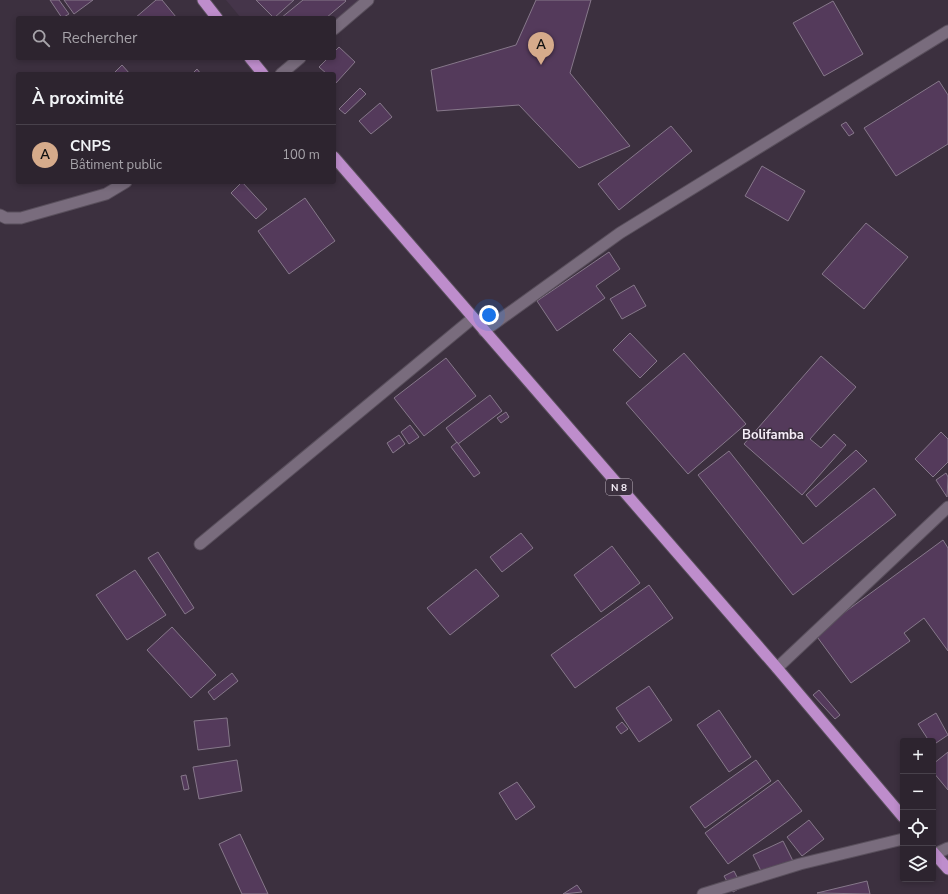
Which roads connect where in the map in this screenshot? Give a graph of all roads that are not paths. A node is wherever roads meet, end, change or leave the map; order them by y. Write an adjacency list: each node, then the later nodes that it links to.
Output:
1 (203, 0): 3 (highway)
2 (368, 0): 4 (street)
3 (216, 16)
4 (336, 27)
5 (948, 32): 14 (street)
6 (252, 60): 8 (highway)
7 (298, 60): 9 (street)
8 (261, 72)
9 (283, 72)
10 (336, 160): 13 (highway, N 8)
11 (123, 184): 12 (street)
12 (0, 215)
13 (473, 318): 14 (highway, N 8); 16 (street)
14 (484, 331): 17 (highway, N 8)
15 (948, 507): 17 (street)
16 (200, 544)
17 (777, 668): 18 (highway, N 8)
18 (900, 812)
19 (900, 840): 24 (street)
20 (948, 848): 21 (street)
21 (936, 852)
22 (936, 855): 23 (highway)
23 (948, 869)
24 (703, 894)

